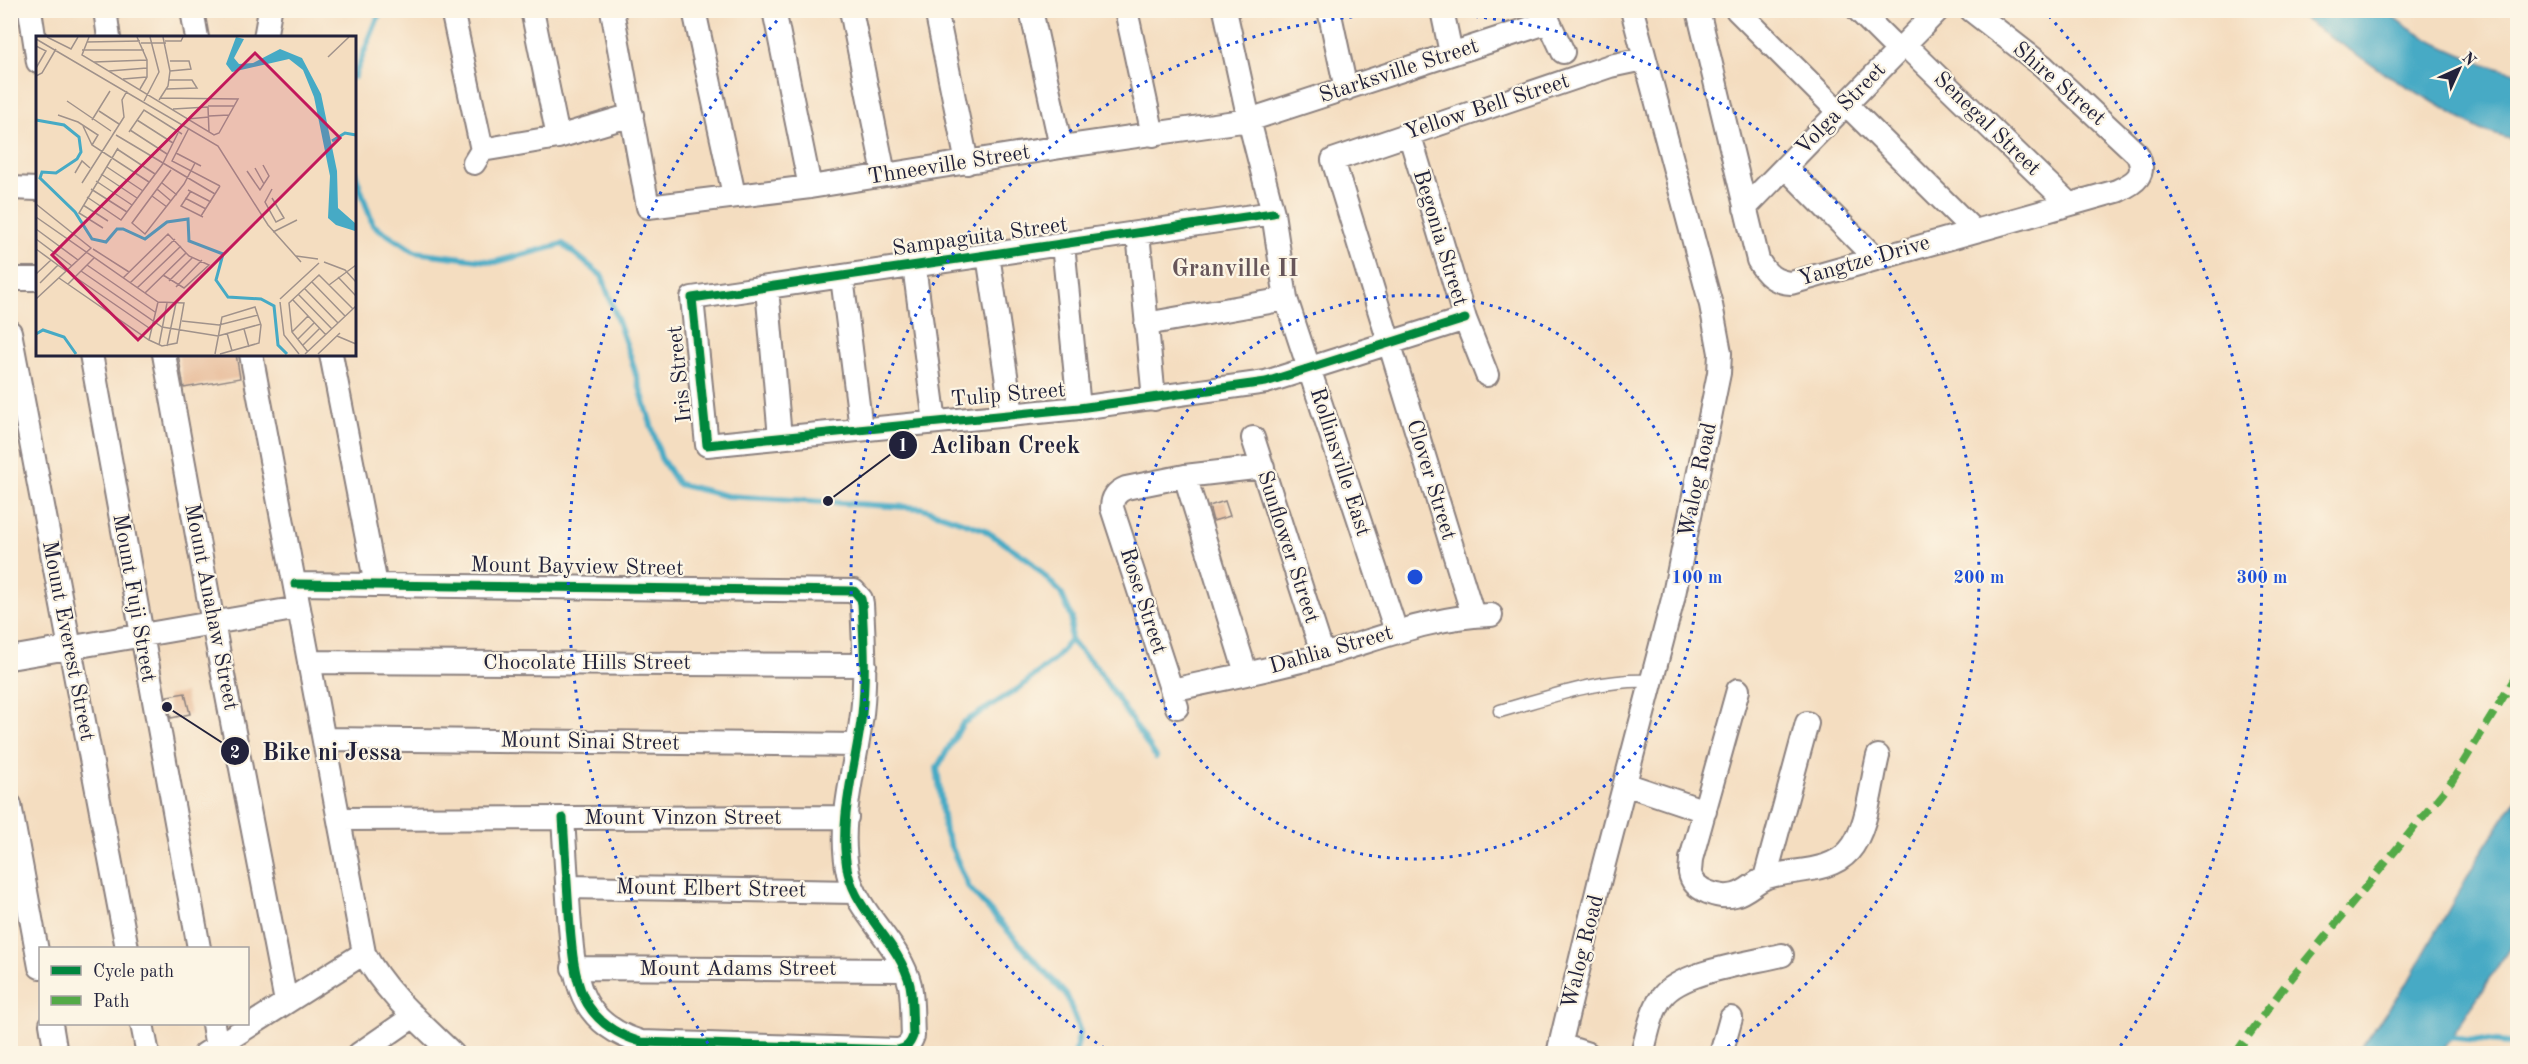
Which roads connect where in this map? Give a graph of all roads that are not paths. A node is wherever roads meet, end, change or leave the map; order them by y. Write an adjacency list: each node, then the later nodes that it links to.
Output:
1 (30, 10): 28 (street)
2 (105, 10): 24 (street)
3 (192, 10): 25 (street)
4 (270, 10): 26 (street)
5 (452, 10): 38 (street)
6 (532, 10): 38 (street)
7 (612, 10): 34 (street)
8 (694, 10): 48 (street)
9 (774, 10): 45 (street)
10 (851, 10): 44 (street)
11 (936, 10): 41 (street)
12 (1031, 10): 39 (street)
13 (1126, 10): 37 (street)
14 (1225, 10): 35 (street, Rollinsville East)
15 (1329, 10): 32 (street)
16 (1442, 10): 30 (street)
17 (1632, 10): 31 (street, Walog Road)
18 (1698, 10): 50 (street, Yangtze Drive)
19 (1737, 10): 33 (street)
20 (1858, 10): 27 (street, Senegal Street)
21 (1938, 10): 27 (street, Volga Street)
22 (1971, 10): 42 (street, Shire Street)
23 (1547, 16): 29 (street); 30 (street, Starksville Street)
24 (109, 36)
25 (196, 36)
26 (265, 36)
27 (1902, 48): 33 (street, Volga Street); 49 (street, Senegal Street)
28 (36, 49)
29 (1563, 52)
30 (1451, 53): 32 (street, Starksville Street)
31 (1643, 59): 36 (street, Yellow Bell Street); 97 (street, Walog Road)
32 (1346, 89): 35 (street, Starksville Street)
33 (1843, 108): 43 (street, Volga Street); 52 (street)
34 (632, 115): 38 (street); 48 (street, Thneeville Street)
35 (1249, 120): 37 (street, Thneeville Street); 51 (street, Rollinsville East)
36 (1409, 133): 40 (street, Yellow Bell Street); 64 (street, Begonia Street)
37 (1153, 135): 39 (street, Thneeville Street)
38 (558, 137)
39 (1061, 147): 41 (street, Thneeville Street)
40 (1333, 160): 67 (street, Clover Street)
41 (967, 163): 44 (street, Thneeville Street)
42 (2142, 164): 49 (street, Yangtze Drive)
43 (1785, 167): 50 (street, Volga Street); 56 (street)
44 (884, 174): 45 (street, Thneeville Street)
45 (810, 187): 48 (street, Thneeville Street)
46 (10, 188): 47 (street)
47 (36, 189)
48 (734, 195)
49 (2069, 204): 52 (street, Yangtze Drive)
50 (1745, 208): 56 (street, Yangtze Drive)
51 (1273, 213): 53 (street, Sampaguita Street); 63 (street, Rollinsville East)
52 (1973, 230): 56 (street, Yangtze Drive)
53 (1138, 232): 54 (street, Sampaguita Street); 65 (street)
54 (1063, 244): 55 (street, Sampaguita Street); 75 (street)
55 (988, 255): 57 (street, Sampaguita Street); 76 (street)
56 (1876, 259)
57 (914, 266): 58 (street, Sampaguita Street); 77 (street)
58 (842, 277): 61 (street, Sampaguita Street); 78 (street)
59 (10, 279): 60 (street)
60 (36, 279)
61 (767, 288): 62 (street, Sampaguita Street); 79 (street)
62 (692, 298): 81 (street, Iris Street)
63 (1286, 299): 65 (street); 72 (street, Rollinsville East)
64 (1466, 320): 67 (street, Tulip Street); 73 (street, Begonia Street)
65 (1146, 324): 74 (street)
66 (10, 332): 91 (street, Mount Everest Street)
67 (1389, 344): 72 (street, Tulip Street); 87 (street, Clover Street)
68 (90, 356): 90 (street, Mount Fuji Street)
69 (164, 356): 88 (street, Mount Anahaw Street)
70 (251, 356): 84 (street)
71 (331, 356): 85 (street)
72 (1310, 370): 74 (street, Tulip Street); 89 (street, Rollinsville East)
73 (1487, 375)
74 (1154, 399): 75 (street, Tulip Street)
75 (1079, 408): 76 (street, Tulip Street)
76 (1012, 415): 77 (street, Tulip Street)
77 (935, 422): 78 (street, Tulip Street)
78 (861, 429): 79 (street, Tulip Street)
79 (780, 438): 81 (street, Tulip Street)
80 (1253, 438): 82 (street, Sunflower Street)
81 (707, 445)
82 (1263, 467): 83 (street); 92 (street, Sunflower Street)
83 (1185, 476): 96 (street); 99 (street, Rose Street)
84 (295, 584): 85 (street, Mount Bayview Street); 86 (street)
85 (376, 585): 95 (street, Mount Bayview Street)
86 (299, 608): 88 (street); 94 (street)
87 (1482, 615): 89 (street, Dahlia Street)
88 (213, 623): 90 (street); 121 (street, Mount Anahaw Street)
89 (1396, 631): 92 (street, Dahlia Street)
90 (140, 636): 91 (street); 115 (street, Mount Fuji Street)
91 (69, 648): 93 (street); 114 (street, Mount Everest Street)
92 (1323, 655): 96 (street, Dahlia Street)
93 (10, 658)
94 (309, 662): 95 (street, Chocolate Hills Street); 102 (street)
95 (865, 665): 103 (street)
96 (1246, 673): 99 (street, Dahlia Street)
97 (1652, 681): 100 (lane); 105 (street, Walog Road)
98 (1738, 690): 107 (street)
99 (1175, 699)
100 (1500, 711)
101 (1807, 723): 111 (street)
102 (324, 739): 103 (street, Mount Sinai Street); 110 (street)
103 (857, 746): 108 (street)
104 (1878, 756): 111 (street)
105 (1625, 784): 107 (street); 127 (street, Walog Road)
106 (10, 805): 118 (street)
107 (1705, 811): 111 (street)
108 (847, 817): 109 (street, Mount Vinzon Street); 113 (street)
109 (563, 818): 110 (street, Mount Vinzon Street); 112 (street)
110 (339, 819): 116 (street)
111 (1765, 878)
112 (567, 886): 113 (street, Mount Elbert Street); 119 (street)
113 (855, 892): 120 (street)
114 (127, 947)
115 (199, 947)
116 (364, 953): 121 (street); 122 (street)
117 (1782, 955): 134 (street)
118 (39, 962)
119 (573, 968): 120 (street, Mount Adams Street); 120 (street)
120 (904, 970)
121 (286, 1002): 128 (street)
122 (414, 1016): 131 (street); 132 (street)
123 (1731, 1018): 135 (street)
124 (51, 1025): 129 (street)
125 (142, 1025): 130 (street)
126 (213, 1025): 128 (street)
127 (1559, 1049): 133 (street)
128 (213, 1051)
129 (57, 1053)
130 (148, 1053)
131 (359, 1053)
132 (453, 1053)
133 (1588, 1053)
134 (1642, 1053)
135 (1721, 1053)

